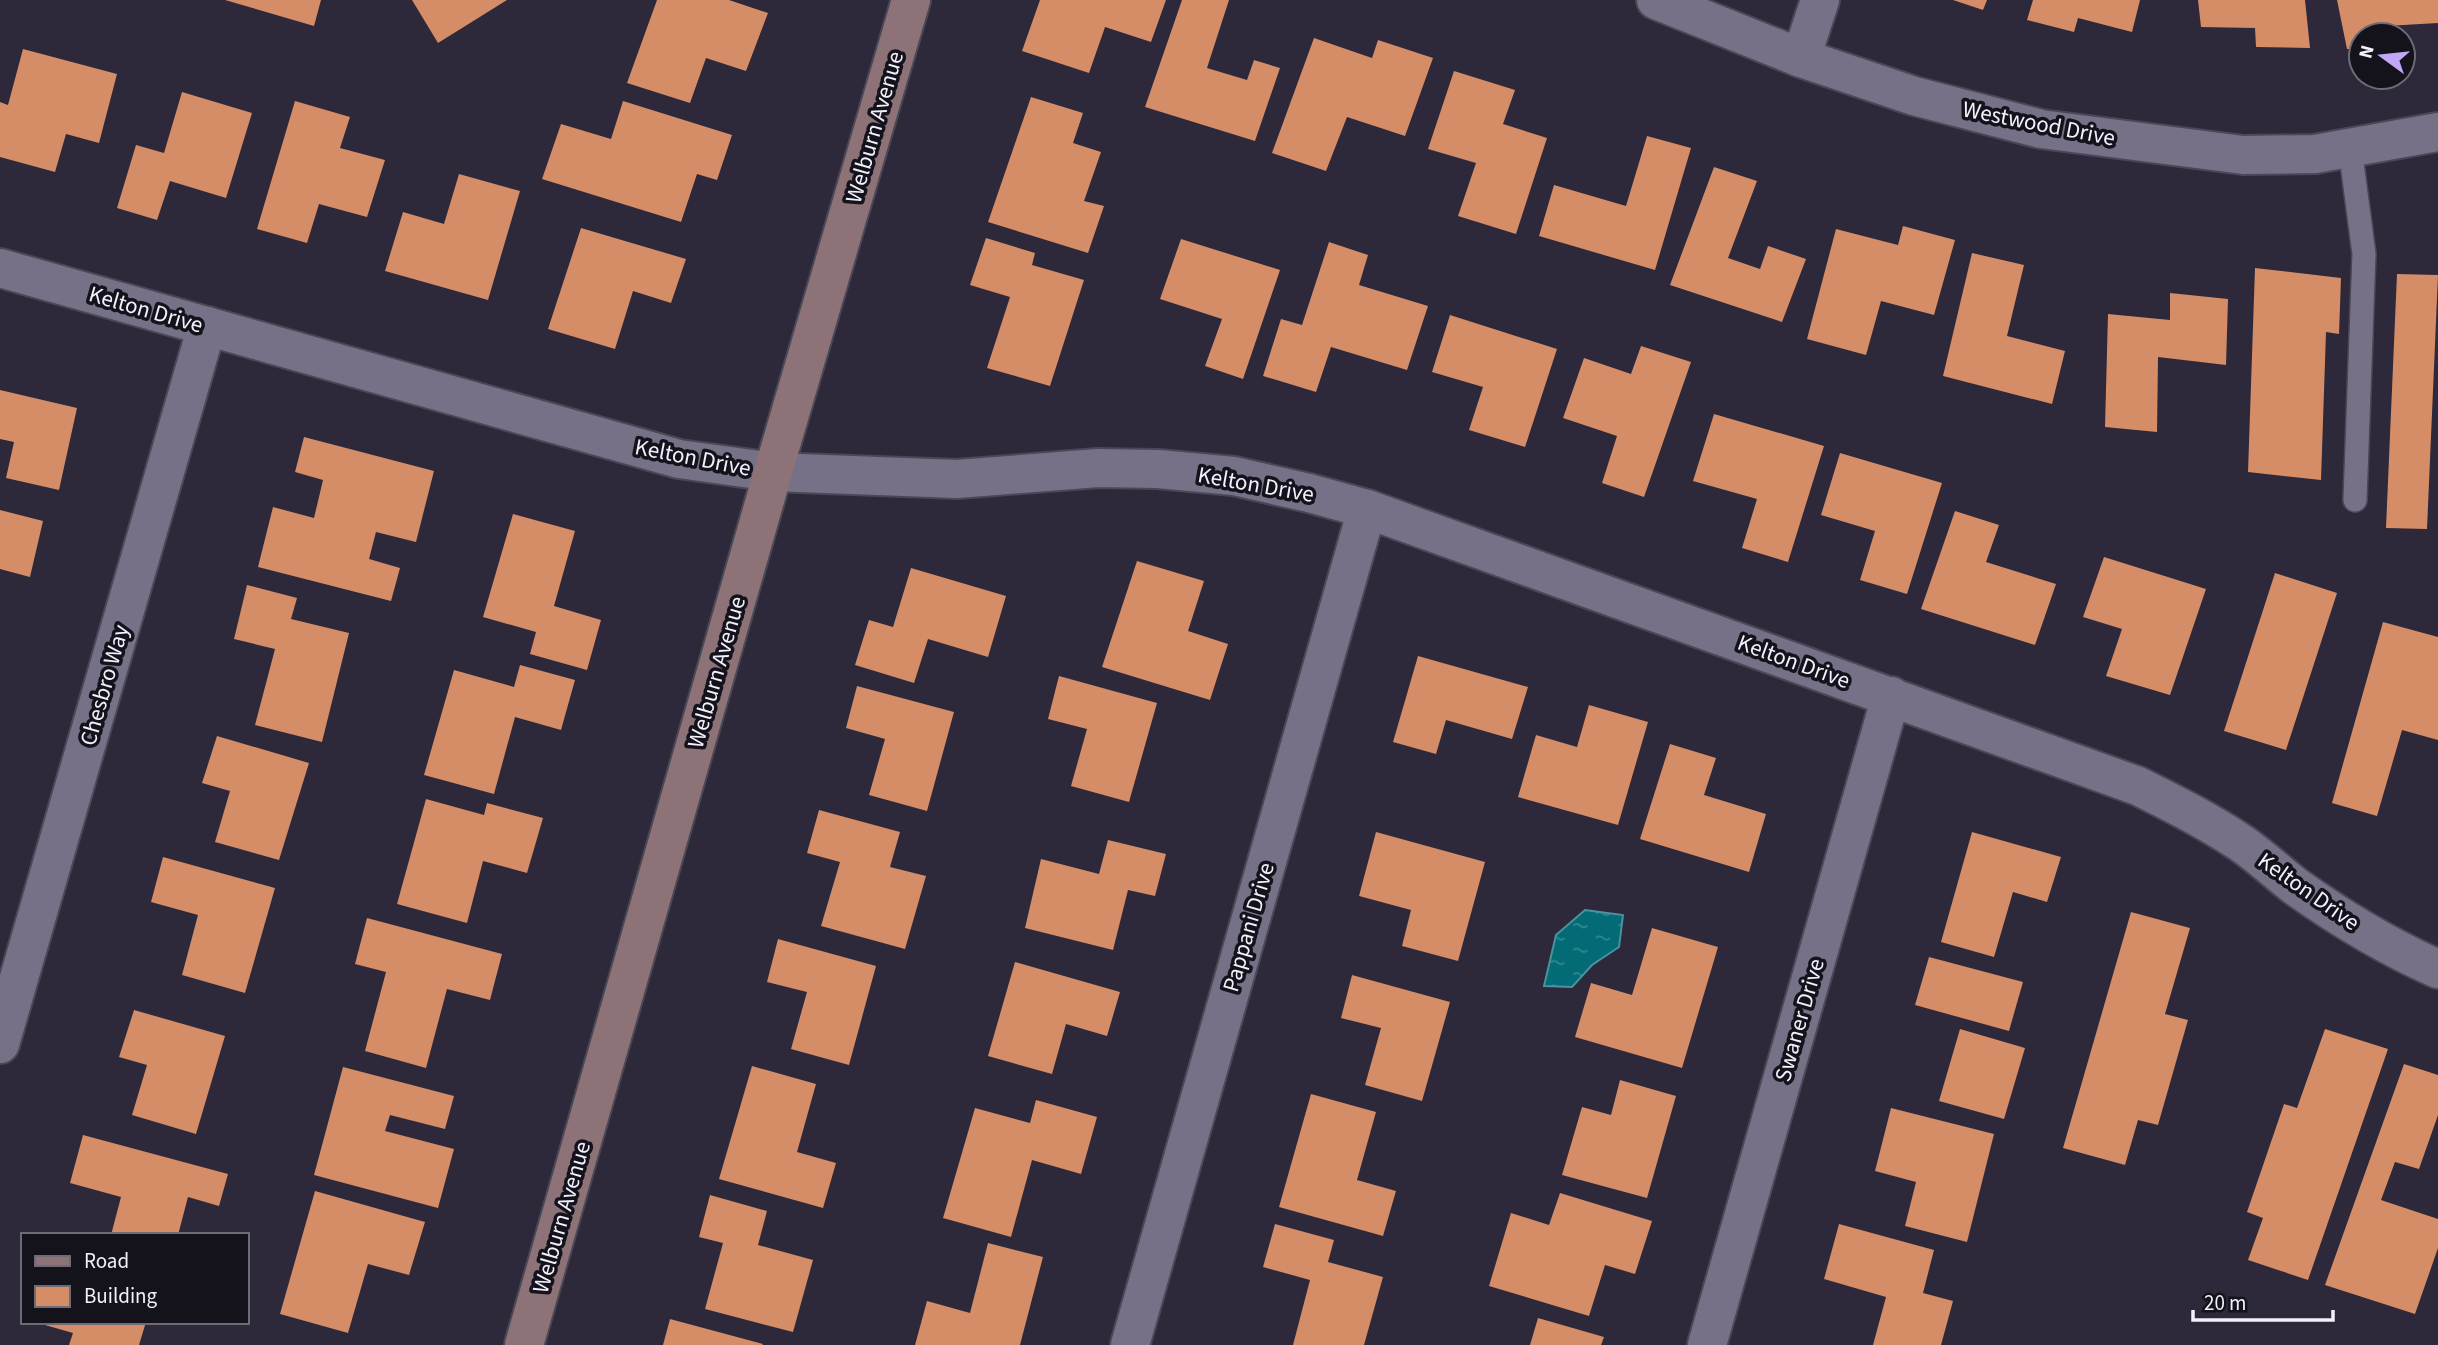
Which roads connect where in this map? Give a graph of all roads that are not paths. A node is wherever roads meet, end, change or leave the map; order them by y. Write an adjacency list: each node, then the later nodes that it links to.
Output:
1 (911, 0): 9 (main road, Welburn Avenue)
2 (1656, 0): 4 (street, Westwood Drive)
3 (1820, 0): 4 (street)
4 (1801, 58): 6 (street, Westwood Drive)
5 (2438, 132): 6 (street, Westwood Drive)
6 (2350, 148): 10 (lane)
7 (0, 268): 8 (street, Kelton Drive)
8 (207, 326): 9 (street, Kelton Drive); 14 (street, Chesbro Way)
9 (773, 472): 11 (street, Kelton Drive); 15 (main road, Welburn Avenue)
10 (2355, 500)
11 (1367, 509): 12 (street, Kelton Drive); 16 (street, Pappani Drive)
12 (1891, 696): 13 (street, Kelton Drive); 17 (street, Swaner Drive)
13 (2438, 969)
14 (0, 1044)
15 (524, 1345)
16 (1130, 1345)
17 (1707, 1345)

